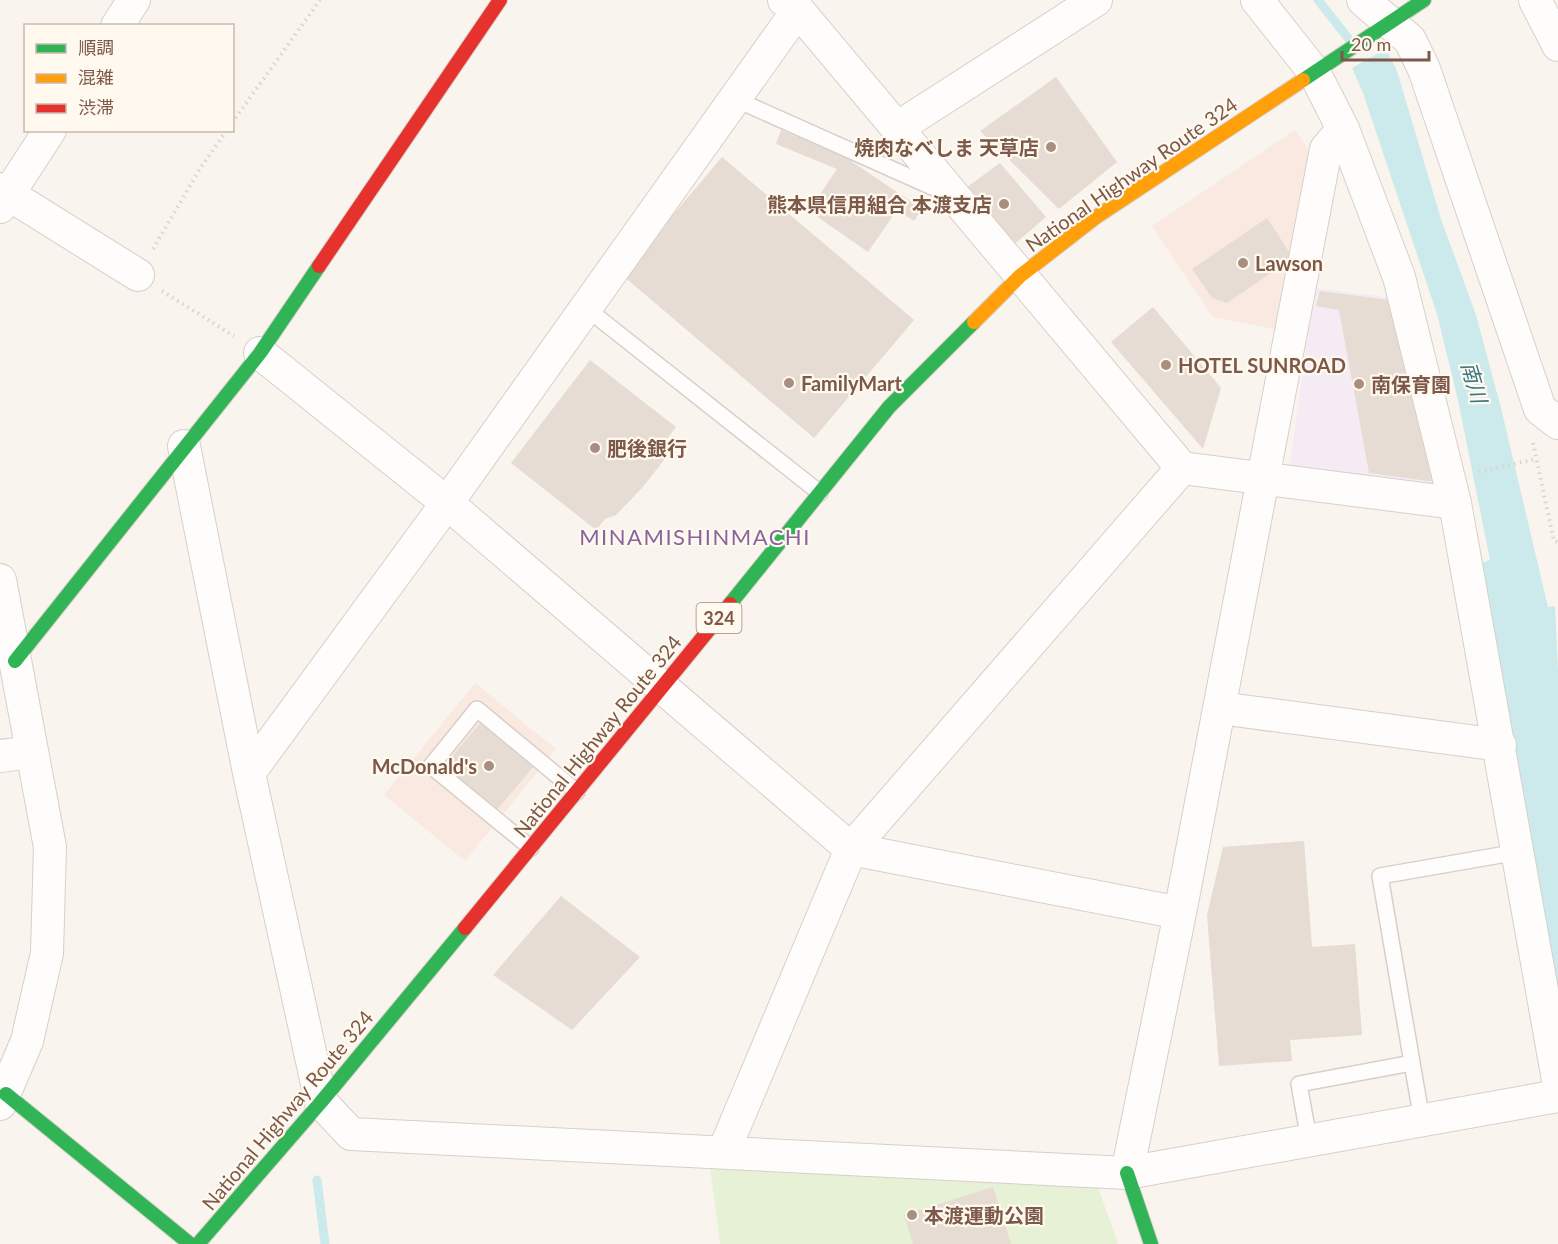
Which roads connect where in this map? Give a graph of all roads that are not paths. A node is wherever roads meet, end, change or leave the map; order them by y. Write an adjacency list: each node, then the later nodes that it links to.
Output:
1 (134, 0): 9 (street)
2 (500, 0): 22 (main road)
3 (1096, 0): 14 (street)
4 (1257, 0): 12 (street)
5 (1363, 0): 10 (street)
6 (1424, 0): 10 (main road, National Highway Route 324 / 324)
7 (1535, 0): 11 (street)
8 (791, 5): 13 (street); 14 (street)
9 (118, 24)
10 (1382, 27): 12 (main road, National Highway Route 324 / 324); 23 (street)
11 (1558, 45)
12 (1319, 68): 15 (street); 20 (main road, National Highway Route 324 / 324)
13 (735, 99): 18 (lane); 21 (street)
14 (897, 128): 18 (street)
15 (1343, 129): 26 (street); 29 (street)
16 (49, 132): 17 (street)
17 (3, 196): 19 (street)
18 (954, 197): 20 (street)
19 (138, 275)
20 (1020, 276): 25 (street); 27 (main road, National Highway Route 324 / 324)
21 (585, 308): 27 (lane); 28 (street)
22 (260, 353): 24 (main road); 28 (street)
23 (1549, 416)
24 (184, 446): 31 (main road); 37 (street)
25 (1182, 468): 26 (street); 40 (street)
26 (1262, 480): 29 (street); 33 (street)
27 (820, 492): 32 (main road, National Highway Route 324 / 324)
28 (447, 503): 32 (street); 37 (street)
29 (1455, 503): 34 (street)
30 (0, 580): 31 (street)
31 (15, 661): 35 (street)
32 (664, 686): 38 (main road, National Highway Route 324 / 324); 40 (street)
33 (1219, 708): 34 (street); 42 (street)
34 (1500, 745): 41 (street)
35 (32, 753): 36 (street); 46 (street)
36 (0, 756)
37 (249, 773): 47 (street)
38 (577, 792): 39 (main road, National Highway Route 324 / 324); 39 (lane)
39 (531, 848): 47 (main road, National Highway Route 324 / 324)
40 (851, 849): 42 (street); 50 (street)
41 (1518, 852): 43 (lane); 44 (street)
42 (1180, 913): 51 (street)
43 (1412, 1063): 48 (lane); 49 (lane)
44 (1558, 1080)
45 (1558, 1096): 48 (street)
46 (3, 1099): 52 (main road)
47 (321, 1102): 50 (street); 53 (main road, National Highway Route 324 / 324)
48 (1422, 1120): 49 (street)
49 (1309, 1140): 51 (street)
50 (724, 1151): 51 (street)
51 (1127, 1173): 54 (main road)
52 (190, 1244)
53 (198, 1244)
54 (1151, 1244)

